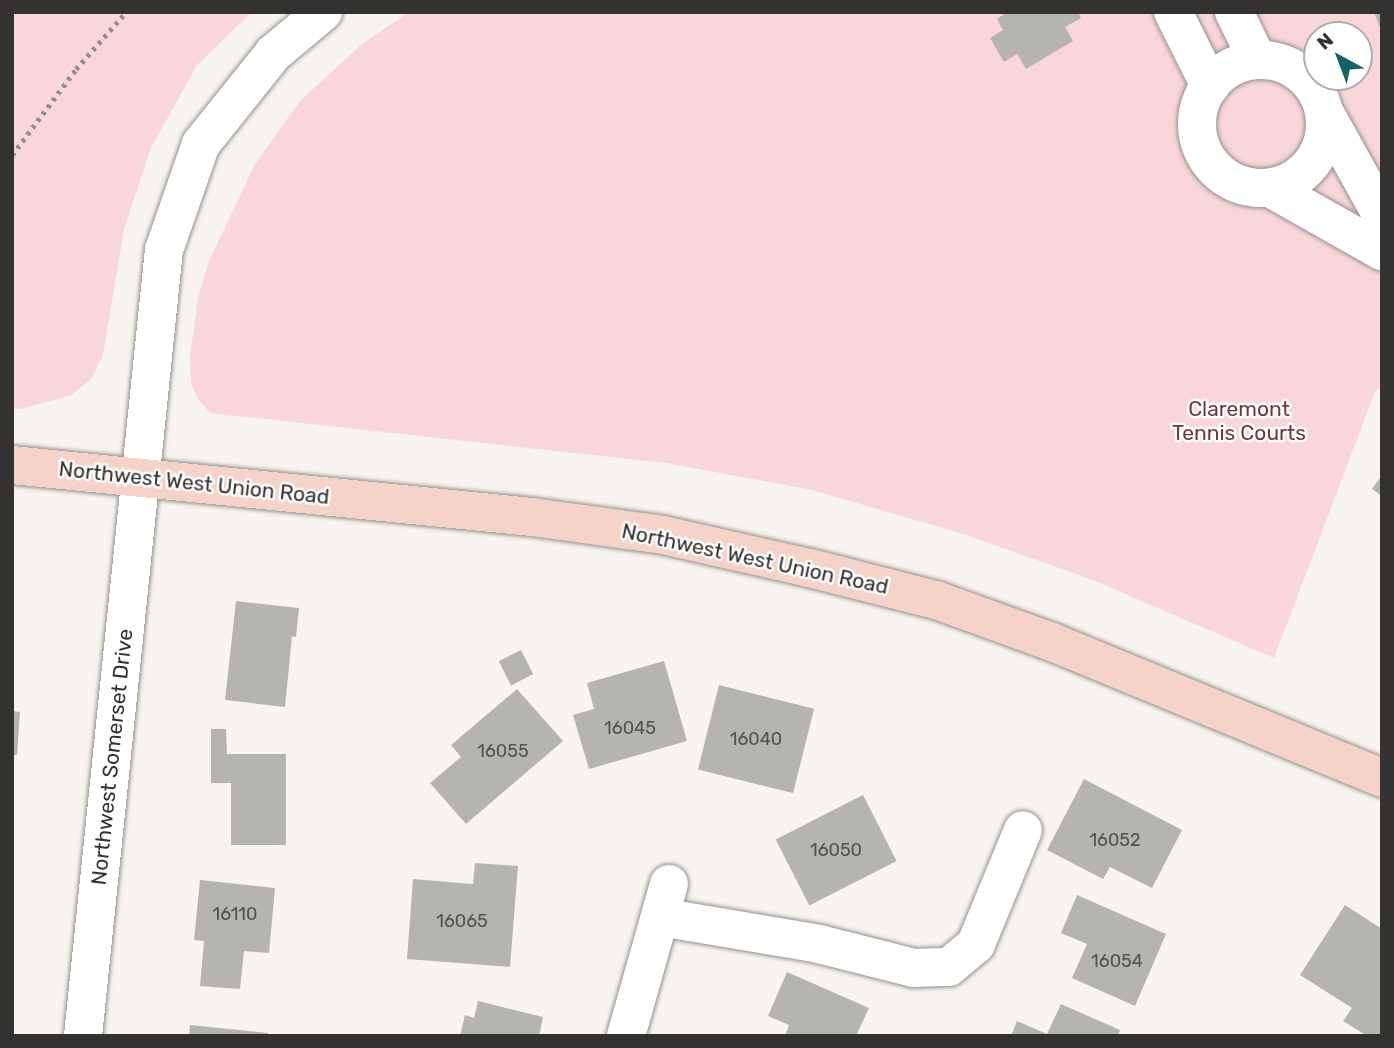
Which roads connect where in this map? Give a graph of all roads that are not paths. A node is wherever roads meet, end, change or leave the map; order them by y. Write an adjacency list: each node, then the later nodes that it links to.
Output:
1 (323, 12): 11 (street, Northwest Somerset Drive)
2 (1173, 12): 5 (street)
3 (1234, 12): 4 (street)
4 (1258, 59): 5 (street); 6 (street)
5 (1210, 86): 7 (street)
6 (1326, 115): 7 (street); 8 (street)
7 (1270, 188): 9 (street)
8 (1382, 216)
9 (1382, 251)
10 (12, 465): 11 (main road, Northwest West Union Road)
11 (139, 479): 12 (main road, Northwest West Union Road); 14 (street, Northwest Somerset Drive)
12 (1382, 778)
13 (1023, 830): 15 (street)
14 (83, 1036)
15 (626, 1036)

